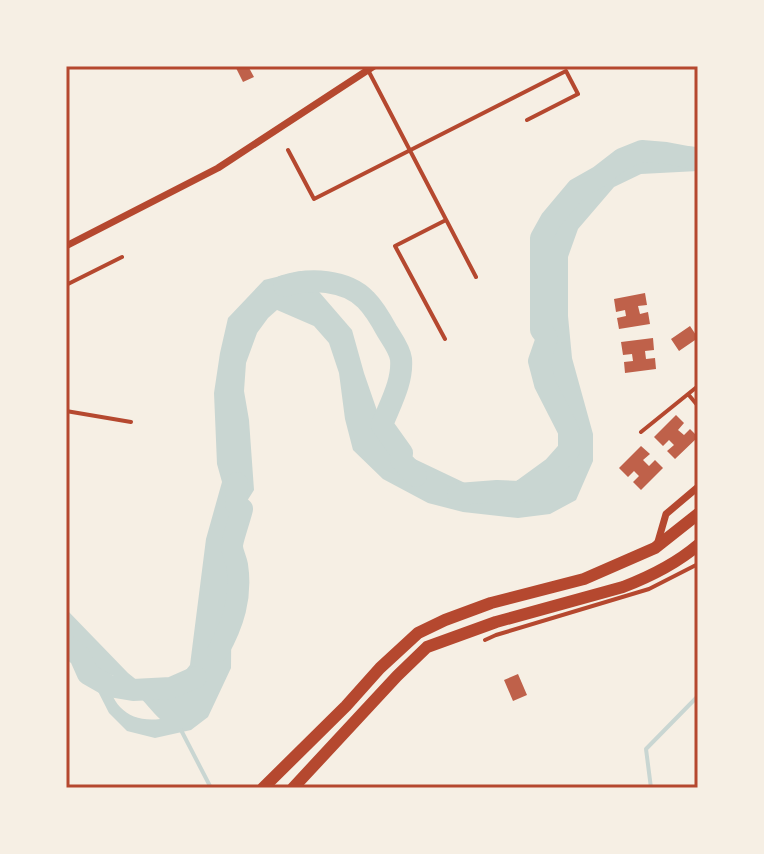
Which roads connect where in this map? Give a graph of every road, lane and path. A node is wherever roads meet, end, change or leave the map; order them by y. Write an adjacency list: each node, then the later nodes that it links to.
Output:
1 (371, 68): 4 (lane); 6 (street)
2 (527, 120): 4 (lane)
3 (288, 150): 4 (lane)
4 (409, 151): 5 (lane)
5 (446, 220): 8 (lane); 10 (lane)
6 (66, 246)
7 (122, 257): 9 (lane)
8 (476, 277)
9 (66, 285)
10 (445, 339)
11 (698, 386): 12 (lane)
12 (688, 394): 13 (lane); 16 (lane)
13 (698, 406)
14 (66, 411): 15 (lane)
15 (131, 422)
16 (641, 432)
17 (698, 487): 20 (street)
18 (698, 514): 20 (main road)
19 (698, 545): 24 (main road)
20 (655, 548): 23 (main road)
21 (698, 564): 22 (lane)
22 (485, 640)
23 (263, 788)
24 (293, 788)

